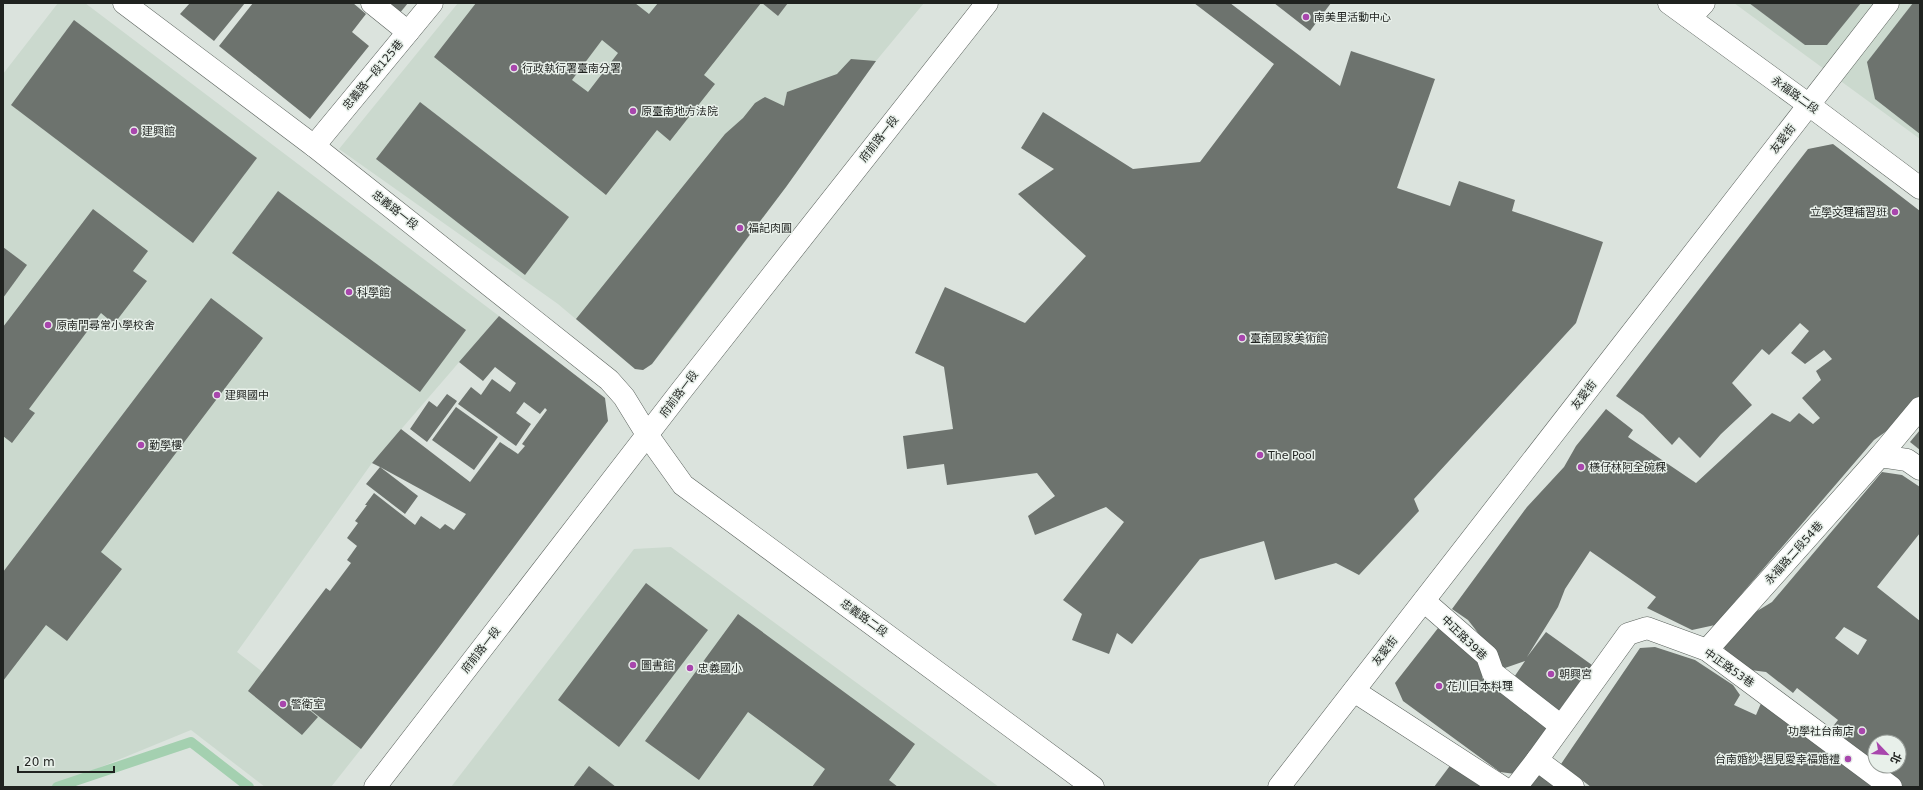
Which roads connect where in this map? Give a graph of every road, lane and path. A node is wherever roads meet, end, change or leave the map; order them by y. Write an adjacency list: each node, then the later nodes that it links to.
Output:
1 (124, 3): 10 (street, 忠義路一段)
2 (372, 3): 8 (street)
3 (432, 3): 8 (street, 忠義路一段125巷)
4 (986, 3): 13 (street, 府前路一段)
5 (1669, 3): 7 (street, 永福路二段)
6 (1888, 3): 9 (street, 友愛街)
7 (1697, 11): 9 (street, 永福路二段)
8 (408, 32): 10 (street, 忠義路一段125巷)
9 (1809, 105): 11 (street, 永福路二段); 16 (street, 友愛街)
10 (314, 146): 13 (street, 忠義路一段)
11 (1920, 188)
12 (1920, 408): 14 (street, 永福路二段54巷)
13 (648, 436): 21 (street, 府前路一段); 22 (street, 忠義路二段)
14 (1880, 456): 15 (street); 17 (street, 永福路二段54巷)
15 (1920, 469)
16 (1424, 601): 18 (street, 友愛街); 19 (street, 中正路39巷)
17 (1708, 650): 19 (street, 中正路53巷); 27 (street, 中正路53巷)
18 (1354, 691): 23 (street, 友愛街); 24 (street)
19 (1561, 726): 20 (street)
20 (1537, 760): 25 (street); 26 (street)
21 (375, 787)
22 (1093, 787)
23 (1279, 787)
24 (1502, 787)
25 (1516, 787)
26 (1573, 787)
27 (1891, 787)

